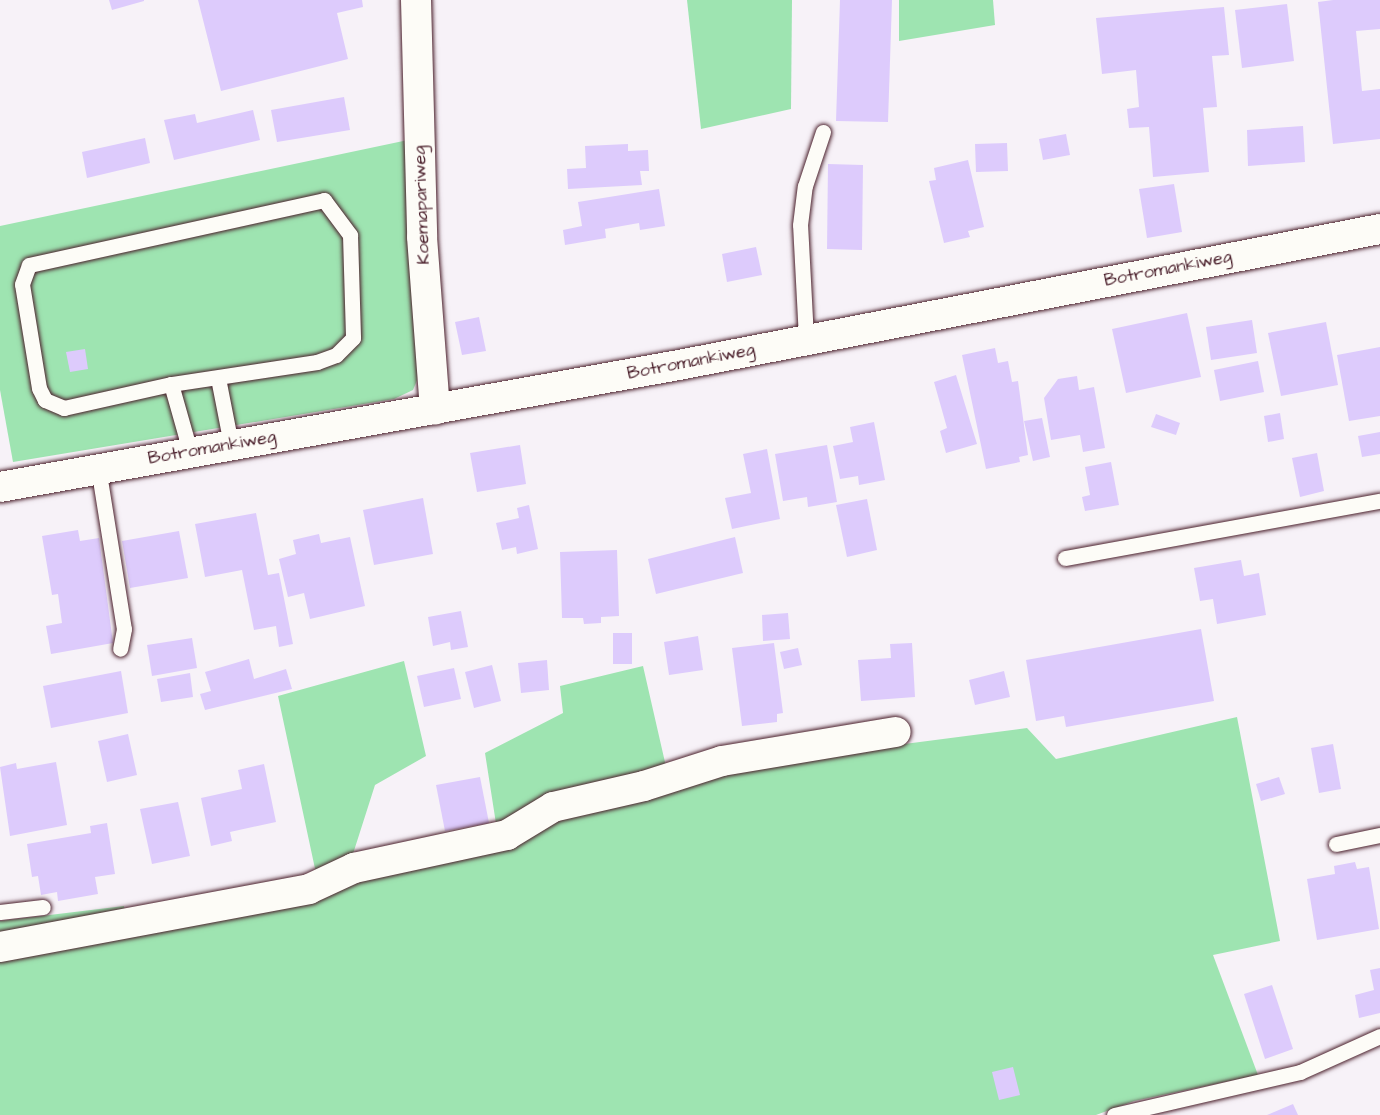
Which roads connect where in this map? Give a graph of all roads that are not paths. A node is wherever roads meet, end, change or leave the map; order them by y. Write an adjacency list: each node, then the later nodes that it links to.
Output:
1 (416, 0): 7 (street, Koemapariweg)
2 (824, 132): 4 (lane)
3 (1380, 229): 4 (street, Botromankiweg)
4 (806, 338): 7 (street, Botromankiweg)
5 (218, 378): 6 (lane); 6 (lane); 8 (lane)
6 (171, 384): 9 (lane)
7 (435, 410): 8 (street, Botromankiweg)
8 (231, 444): 9 (street, Botromankiweg)
9 (190, 451): 10 (street, Botromankiweg)
10 (98, 467): 11 (street, Botromankiweg); 14 (lane)
11 (0, 487)
12 (1380, 501): 13 (lane)
13 (1065, 558)
14 (120, 649)
15 (896, 732): 20 (street)
16 (1380, 835): 17 (lane)
17 (1336, 844)
18 (43, 907): 19 (lane)
19 (0, 912)
20 (0, 947)
21 (1380, 1036): 22 (lane)
22 (1114, 1115)

